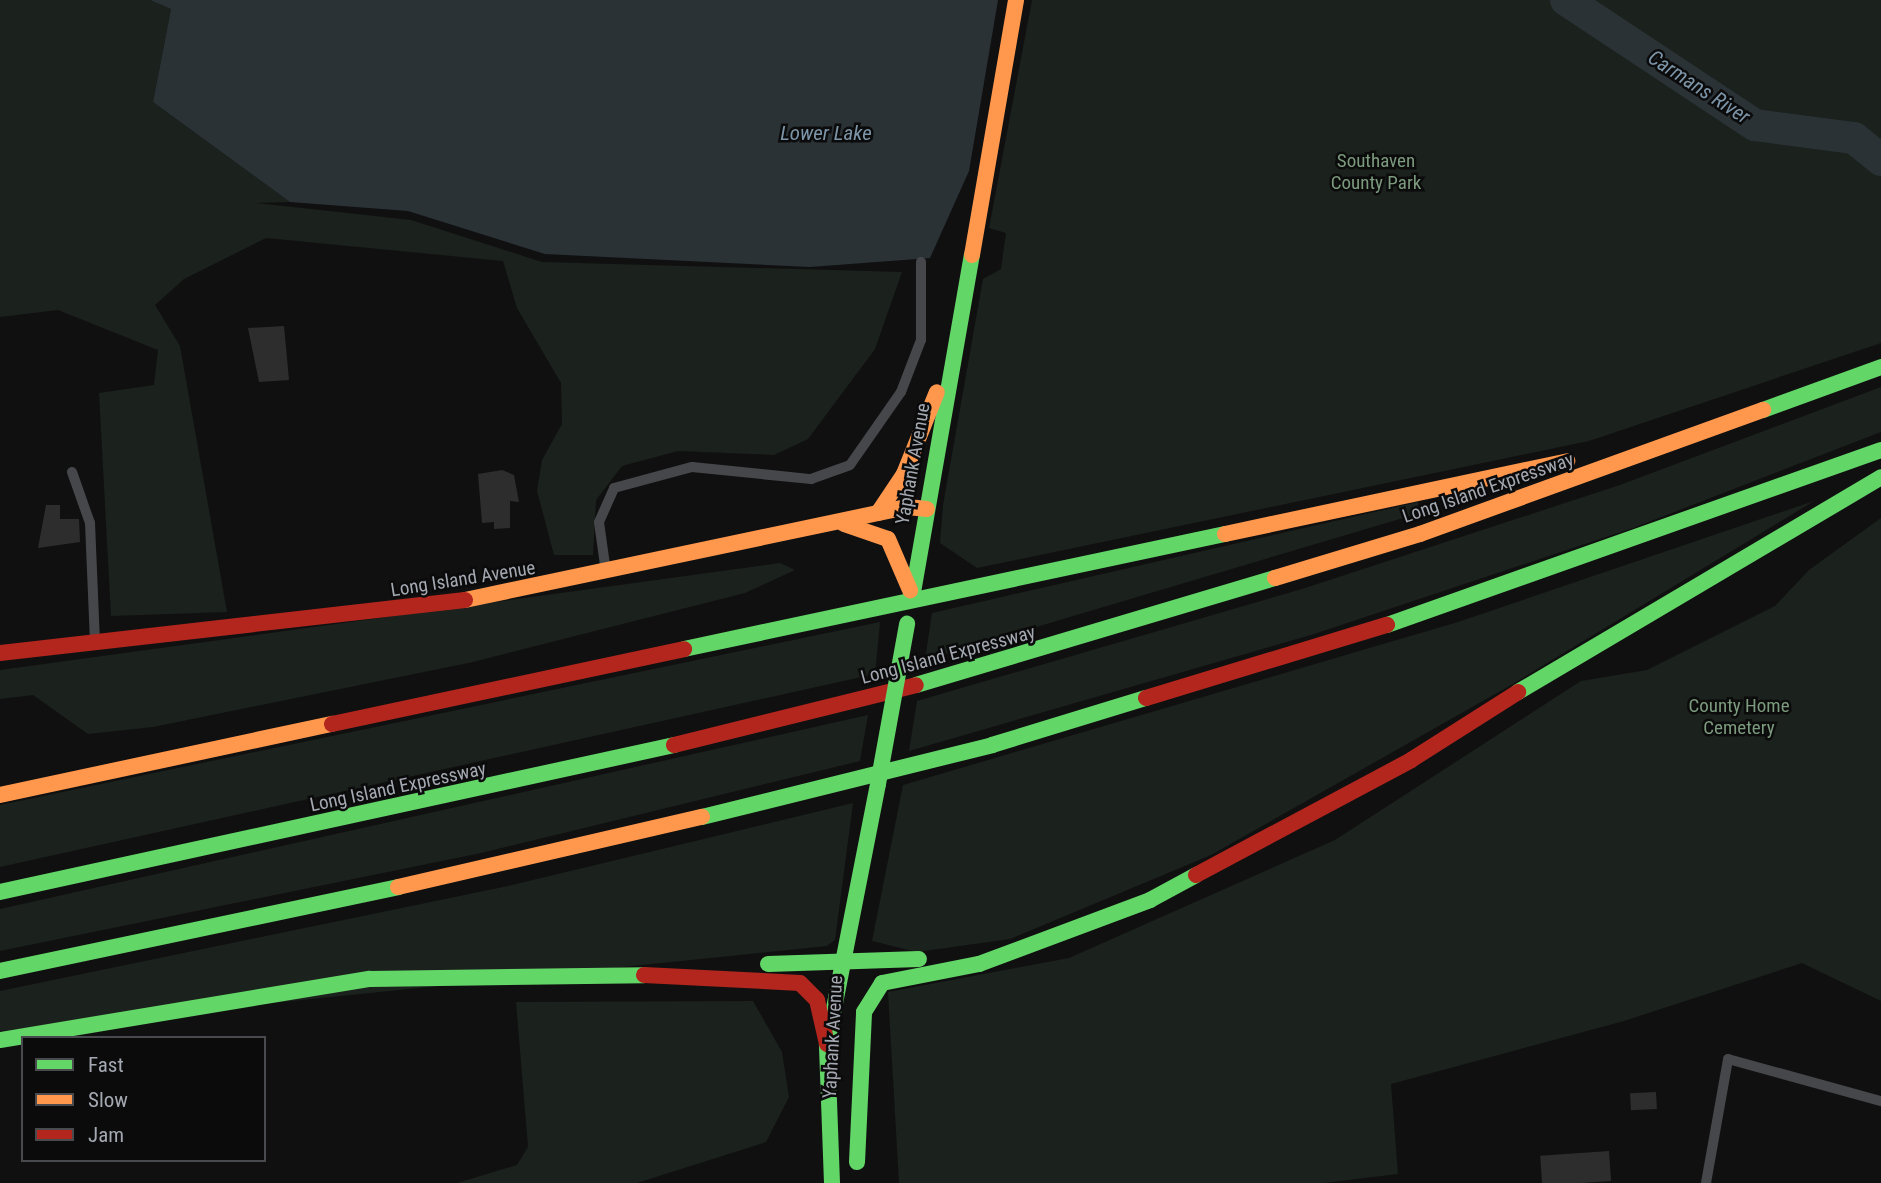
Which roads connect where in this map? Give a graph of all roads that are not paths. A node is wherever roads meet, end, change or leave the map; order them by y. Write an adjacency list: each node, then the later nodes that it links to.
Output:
1 (1016, 0): 3 (main road, Yaphank Avenue)
2 (921, 262): 12 (lane)
3 (954, 355): 9 (main road, Yaphank Avenue); 10 (main road)
4 (1881, 368): 5 (main road, Long Island Expressway)
5 (1838, 385): 13 (main road); 17 (main road, Long Island Expressway)
6 (1881, 450): 20 (main road)
7 (72, 472): 14 (lane)
8 (1881, 477): 18 (main road)
9 (926, 509): 10 (main road, Long Island Avenue); 13 (main road, Yaphank Avenue)
10 (878, 513): 11 (main road, Long Island Avenue)
11 (838, 522): 12 (main road, Long Island Avenue); 13 (main road)
12 (607, 576): 14 (main road, Long Island Avenue)
13 (912, 598): 16 (main road); 19 (main road, Yaphank Avenue, bridge)
14 (95, 643): 15 (main road, Long Island Avenue)
15 (0, 653)
16 (0, 795)
17 (0, 892)
18 (1052, 941): 19 (main road); 27 (main road)
19 (850, 961): 21 (main road); 25 (main road, Yaphank Avenue); 27 (main road, Yaphank Avenue)
20 (0, 971)
21 (620, 974): 22 (main road); 25 (main road)
22 (24, 1036)
23 (21, 1037): 24 (main road)
24 (0, 1040)
25 (827, 1044): 28 (main road, Yaphank Avenue)
26 (1881, 1101): 30 (lane)
27 (857, 1162): 29 (main road, Yaphank Avenue)
28 (832, 1183)
29 (859, 1183)
30 (1706, 1183)

